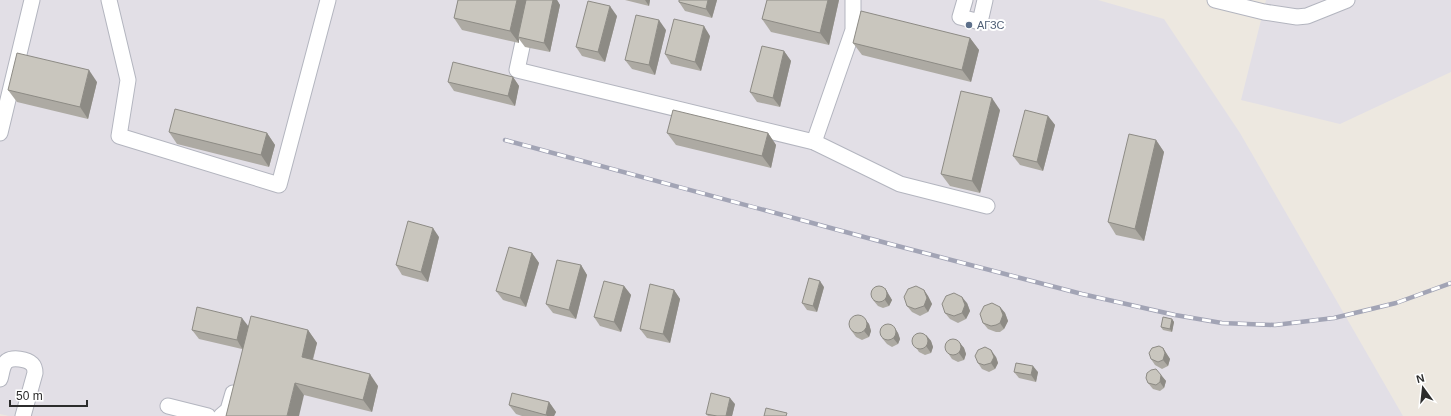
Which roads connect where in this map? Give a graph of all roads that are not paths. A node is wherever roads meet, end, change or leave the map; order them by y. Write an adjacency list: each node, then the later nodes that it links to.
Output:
1 (32, 0): 10 (street)
2 (108, 0): 3 (street)
3 (328, 0)
4 (532, 0): 11 (street)
5 (853, 0): 11 (street)
6 (965, 0): 7 (street)
7 (985, 0)
8 (1215, 0): 9 (street)
9 (1347, 0)
10 (0, 133)
11 (814, 142): 12 (street)
12 (987, 206)
13 (0, 379): 16 (street)
14 (236, 382): 18 (street)
15 (168, 406): 17 (street)
16 (23, 416)
17 (208, 416)
18 (221, 416)

